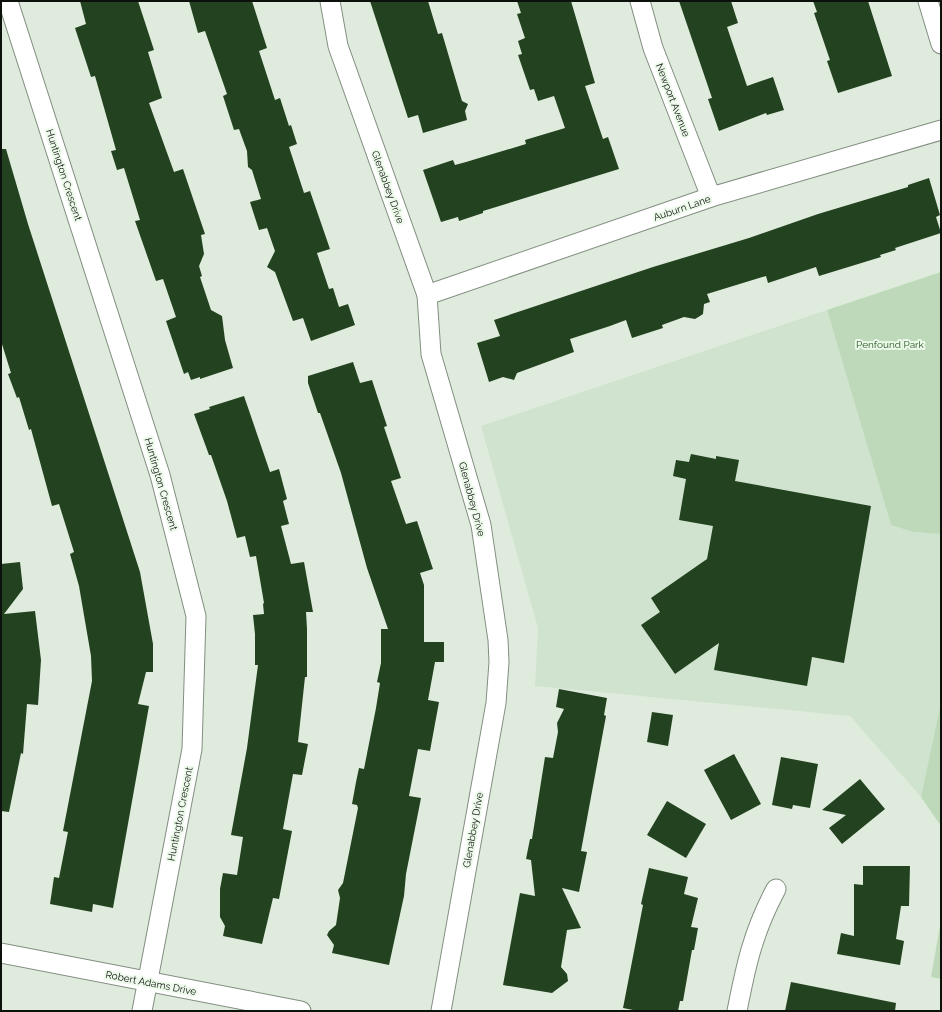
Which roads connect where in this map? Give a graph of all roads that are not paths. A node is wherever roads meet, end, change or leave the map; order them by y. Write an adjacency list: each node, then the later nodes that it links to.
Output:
1 (8, 1): 11 (street, Huntington Crescent)
2 (330, 1): 8 (street, Glenabbey Drive)
3 (640, 1): 7 (street, Newport Avenue)
4 (928, 1): 5 (street)
5 (941, 44)
6 (941, 130): 7 (street, Auburn Lane)
7 (711, 197): 8 (street, Auburn Lane)
8 (427, 295): 14 (street, Glenabbey Drive)
9 (776, 889): 15 (street)
10 (1, 953): 11 (street, Robert Adams Drive)
11 (147, 982): 12 (street, Huntington Crescent); 13 (street, Robert Adams Drive)
12 (142, 1011)
13 (301, 1011)
14 (441, 1011)
15 (737, 1011)

